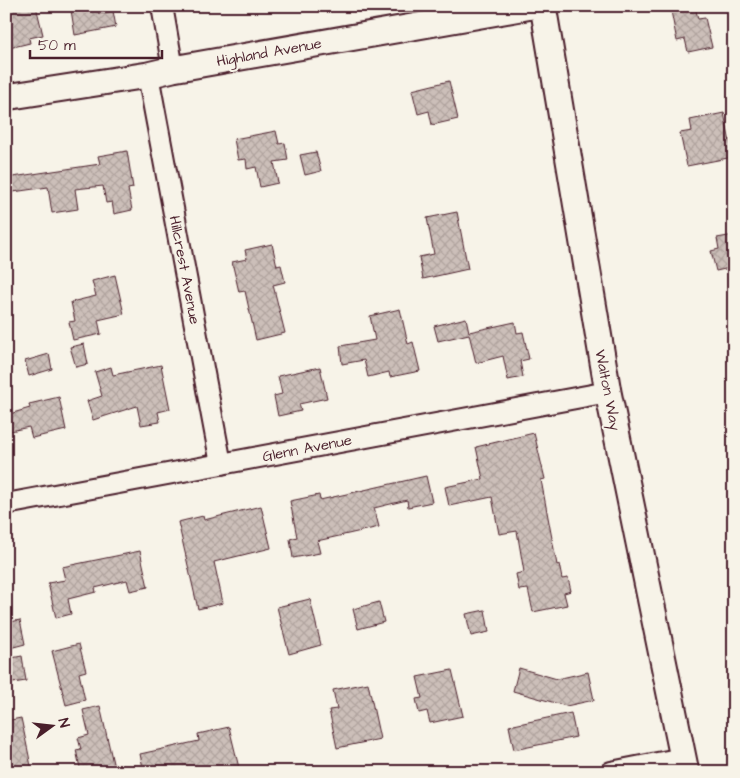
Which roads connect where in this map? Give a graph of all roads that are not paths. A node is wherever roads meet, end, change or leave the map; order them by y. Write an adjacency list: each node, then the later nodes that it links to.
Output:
1 (162, 6): 4 (street)
2 (532, 6): 4 (main road, Highland Avenue)
3 (543, 6): 7 (main road, Walton Way)
4 (173, 69): 5 (main road, Highland Avenue)
5 (148, 75): 6 (main road, Highland Avenue); 8 (street, Hillcrest Avenue)
6 (6, 97)
7 (608, 392): 8 (street, Glenn Avenue); 10 (main road, Walton Way)
8 (221, 464): 9 (street, Glenn Avenue)
9 (6, 504)
10 (684, 765): 11 (street)
11 (611, 772)

